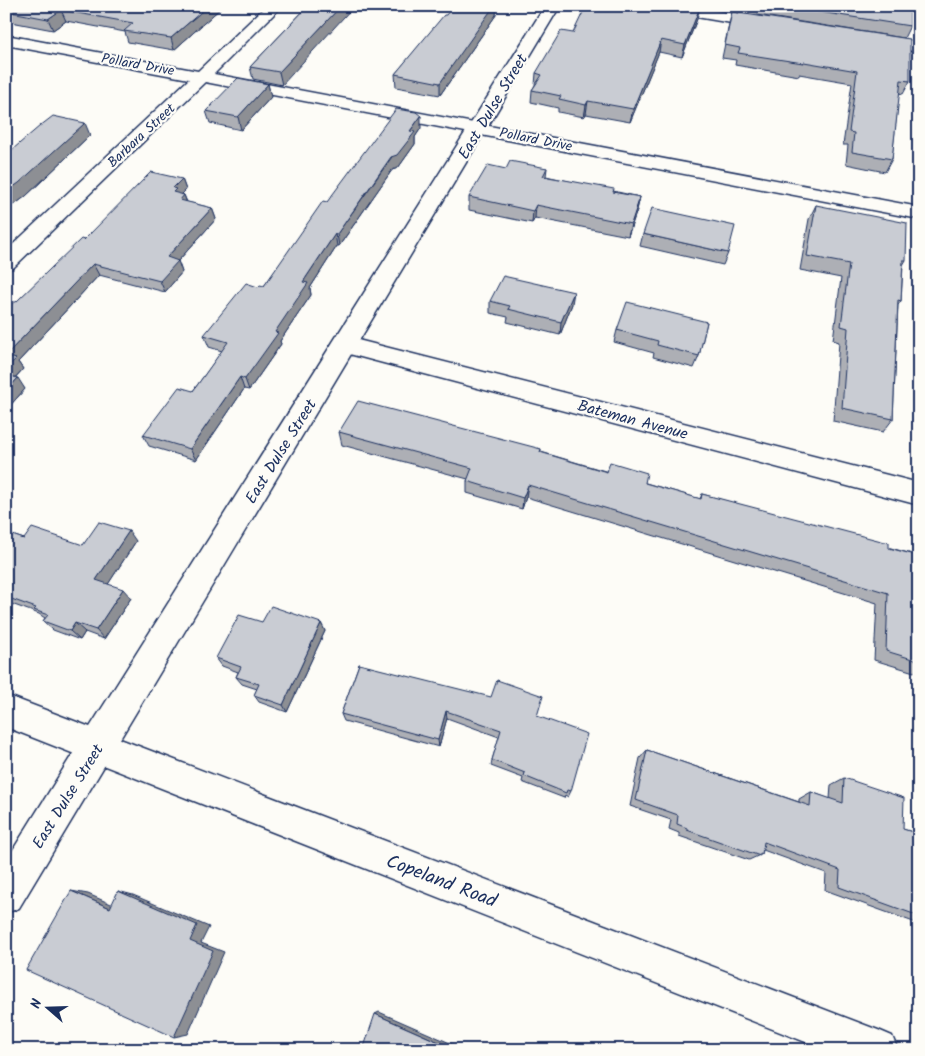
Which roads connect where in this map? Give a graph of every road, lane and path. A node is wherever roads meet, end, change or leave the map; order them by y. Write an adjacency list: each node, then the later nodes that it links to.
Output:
1 (275, 6): 8 (street, Barbara Street)
2 (553, 6): 9 (street, East Dulse Street)
3 (655, 6): 4 (street)
4 (782, 26)
5 (860, 38): 7 (street)
6 (6, 40): 8 (street, Pollard Drive)
7 (919, 47)
8 (204, 76): 9 (street, Pollard Drive); 11 (street, Barbara Street)
9 (479, 128): 10 (street, Pollard Drive); 12 (street, East Dulse Street)
10 (919, 213)
11 (6, 263)
12 (346, 345): 13 (street, Bateman Avenue); 15 (street, East Dulse Street)
13 (919, 494)
14 (6, 711): 15 (street, Copeland Road)
15 (97, 746): 16 (street, East Dulse Street); 17 (street, Copeland Road)
16 (6, 895)
17 (878, 1050)

